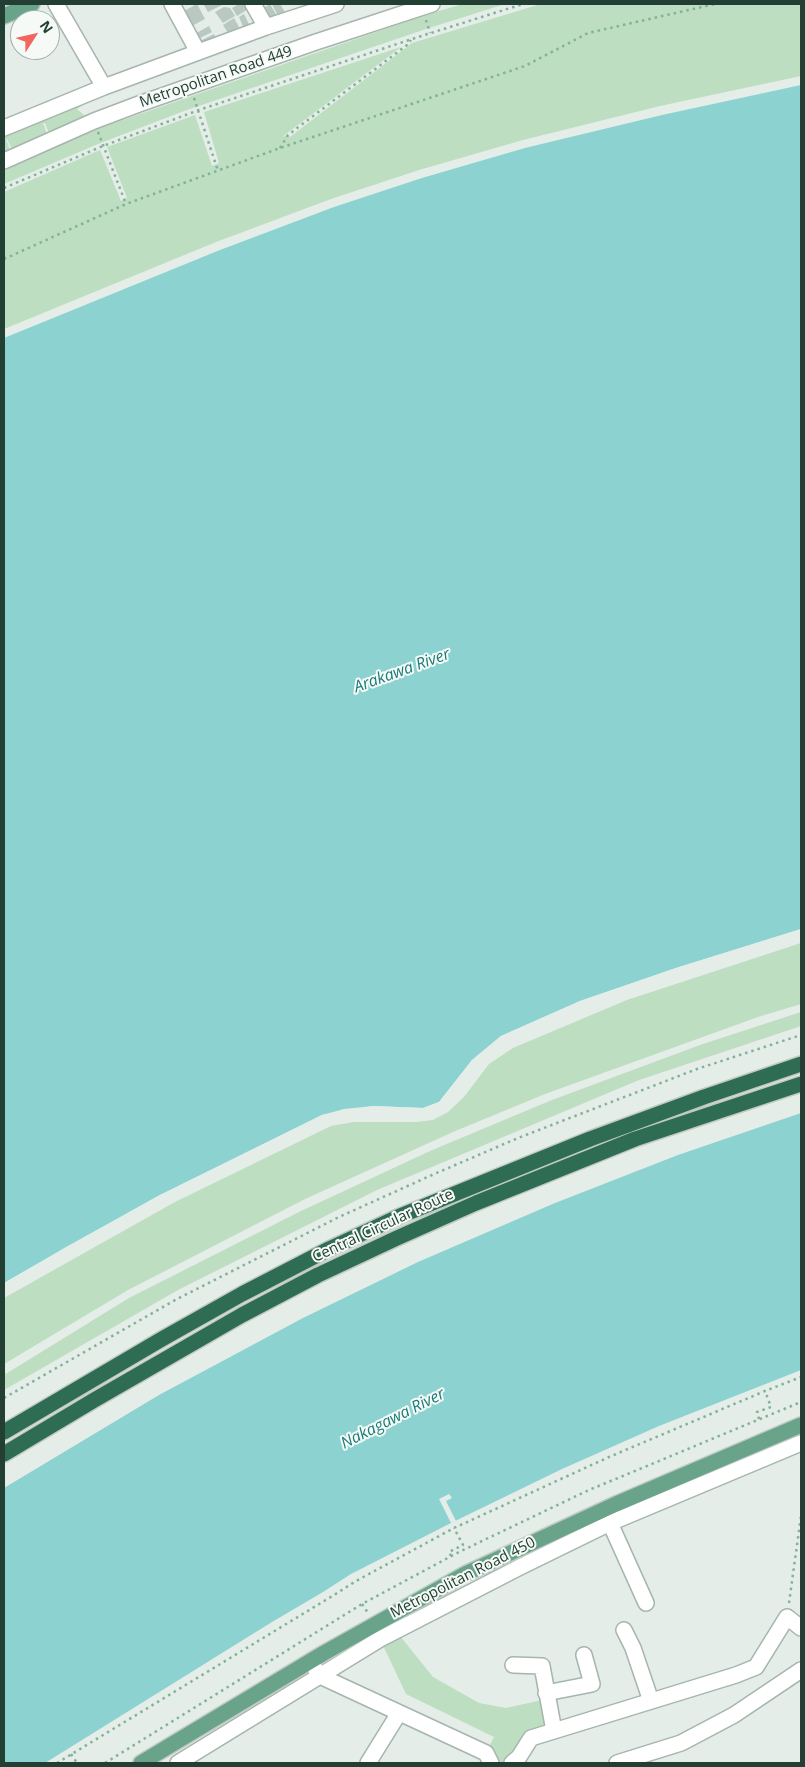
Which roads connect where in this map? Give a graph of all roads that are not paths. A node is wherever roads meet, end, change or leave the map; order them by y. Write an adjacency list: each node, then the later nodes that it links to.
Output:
1 (32, 4): 7 (main road)
2 (56, 4): 10 (street)
3 (172, 4): 9 (street)
4 (253, 4): 8 (street)
5 (336, 4): 8 (street)
6 (429, 9): 12 (street, Metropolitan Road 449)
7 (4, 16)
8 (266, 27): 9 (street)
9 (198, 52): 10 (street)
10 (104, 87): 11 (street)
11 (4, 128)
12 (4, 161)
13 (801, 1064): 16 (highway, Central Circular Route)
14 (801, 1084): 18 (highway, Central Circular Route)
15 (801, 1425): 24 (main road, Metropolitan Road 450)
16 (4, 1432)
17 (801, 1443): 19 (street)
18 (4, 1454)
19 (610, 1523): 20 (street); 27 (street)
20 (646, 1603)
21 (801, 1628): 29 (street)
22 (624, 1630): 29 (street)
23 (584, 1654): 28 (street)
24 (309, 1661): 27 (street); 32 (main road, Metropolitan Road 450)
25 (513, 1665): 28 (street)
26 (801, 1670): 37 (street)
27 (320, 1676): 30 (street); 33 (street)
28 (546, 1693): 31 (street)
29 (651, 1701): 31 (street)
30 (399, 1712): 34 (street); 35 (street)
31 (554, 1731): 36 (street)
32 (141, 1763)
33 (178, 1763)
34 (368, 1763)
35 (491, 1763)
36 (512, 1763)
37 (617, 1763)

